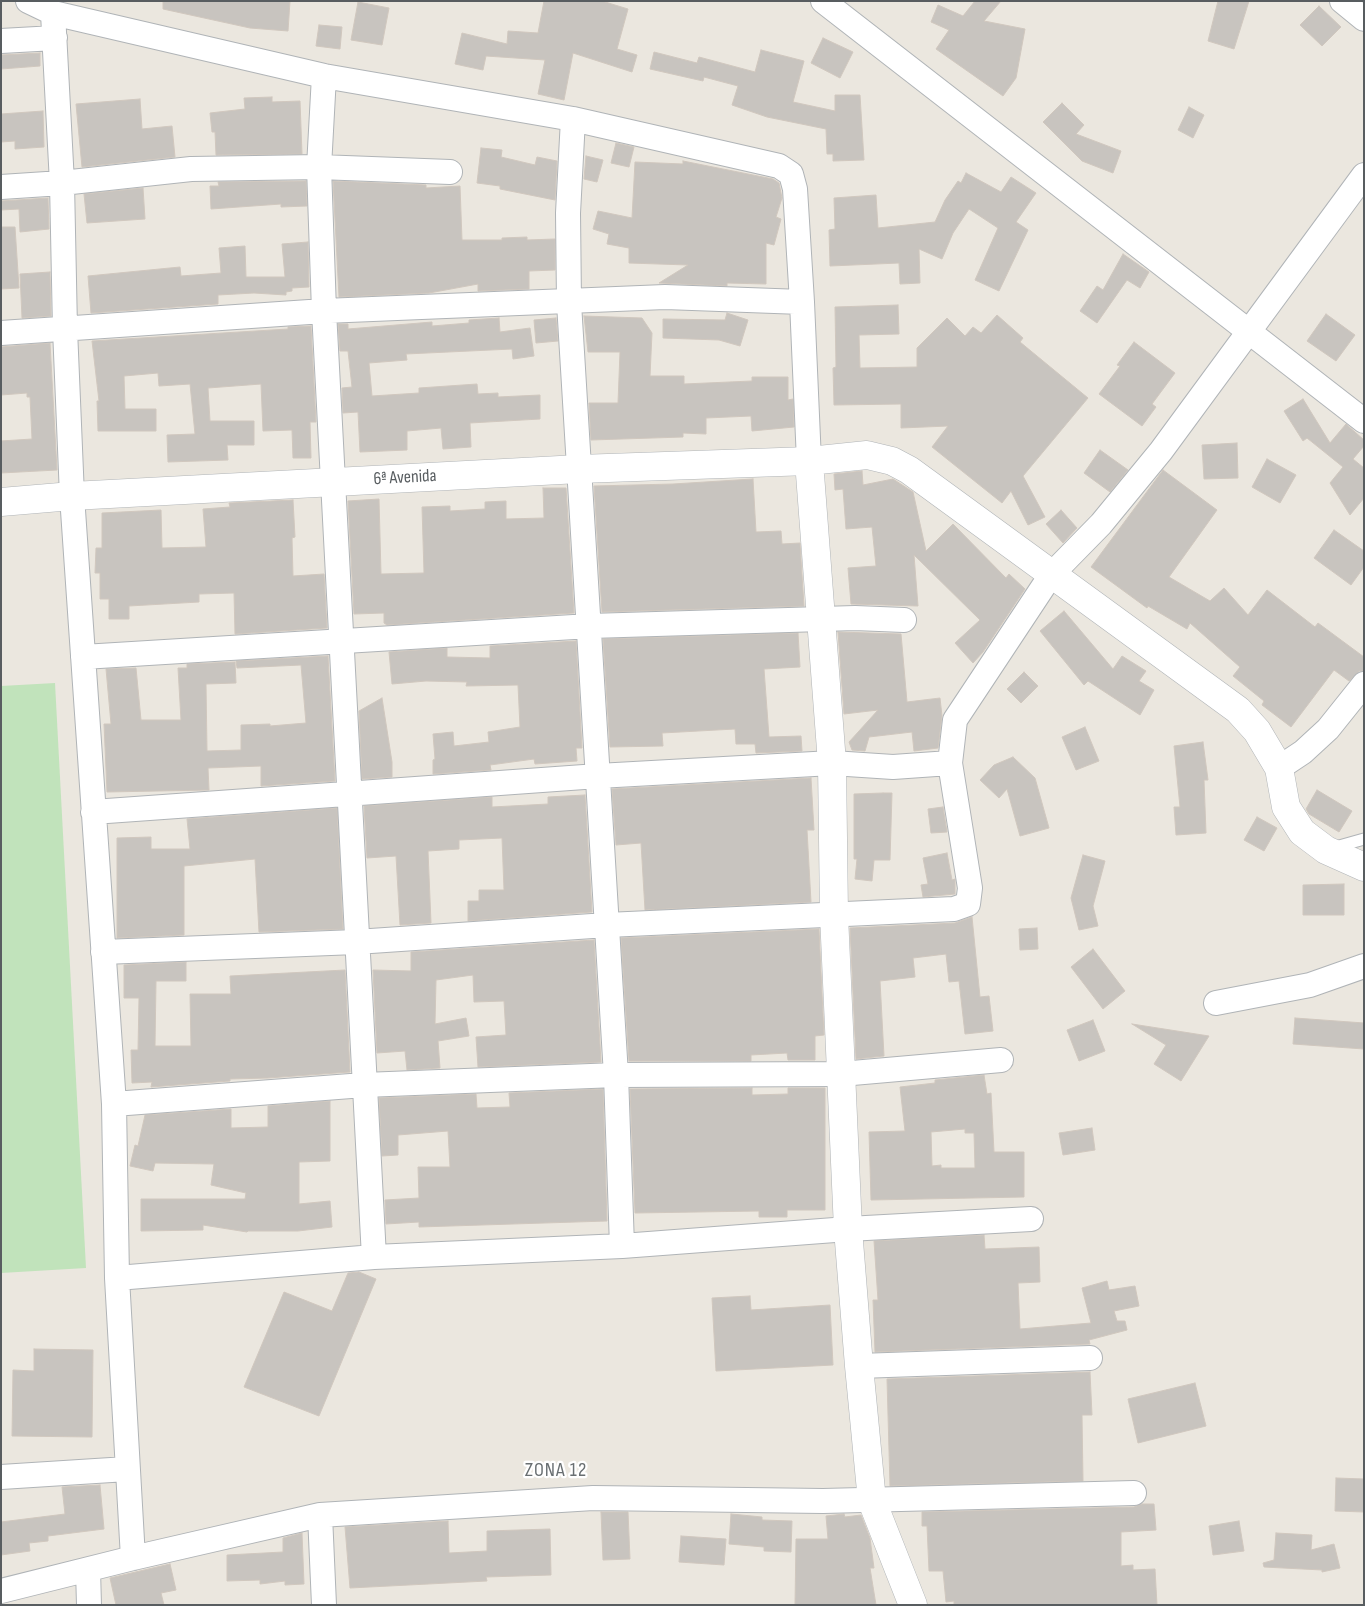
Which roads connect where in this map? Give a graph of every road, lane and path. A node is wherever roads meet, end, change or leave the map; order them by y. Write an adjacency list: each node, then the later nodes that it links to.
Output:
1 (28, 1): 4 (street)
2 (823, 1): 19 (street)
3 (1342, 1): 5 (street)
4 (53, 13): 6 (street); 8 (street)
5 (1364, 18)
6 (55, 38): 7 (street); 13 (street)
7 (1, 41)
8 (324, 76): 9 (street); 10 (street)
9 (573, 119): 15 (street); 16 (street)
10 (319, 167): 11 (street); 13 (street); 17 (street)
11 (450, 172)
12 (1364, 175): 19 (street)
13 (62, 183): 14 (street); 18 (street)
14 (1, 187)
15 (802, 302): 16 (street); 22 (street)
16 (569, 303): 17 (street); 23 (street)
17 (324, 311): 18 (street); 24 (street)
18 (65, 329): 20 (street); 25 (street)
19 (1249, 332): 21 (street); 27 (street)
20 (1, 333)
21 (1364, 421)
22 (809, 461): 23 (street, 6ª Avenida); 27 (street, 6ª Avenida); 28 (street)
23 (579, 469): 24 (street, 6ª Avenida); 30 (street)
24 (334, 482): 25 (street, 6ª Avenida); 31 (street)
25 (72, 496): 26 (street, 6ª Avenida); 32 (street)
26 (1, 502)
27 (1051, 575): 35 (street); 36 (street, 6ª Avenida)
28 (819, 619): 29 (street); 30 (street); 34 (street)
29 (904, 620)
30 (590, 626): 31 (street); 37 (street)
31 (341, 641): 32 (street); 38 (street)
32 (83, 658): 39 (street)
33 (1364, 684): 36 (street)
34 (832, 763): 35 (street); 37 (street); 43 (street)
35 (950, 763): 43 (street)
36 (1279, 768): 41 (street)
37 (598, 776): 38 (street); 44 (street)
38 (348, 792): 39 (street); 45 (street)
39 (93, 812): 46 (street)
40 (1364, 838): 41 (lane)
41 (1326, 850): 42 (street)
42 (1364, 867)
43 (834, 915): 44 (street); 50 (street)
44 (606, 925): 45 (street); 51 (street)
45 (356, 942): 46 (street); 52 (street)
46 (103, 952): 53 (street)
47 (1364, 966): 48 (street)
48 (1216, 1003)
49 (1001, 1060): 50 (street)
50 (842, 1074): 51 (street); 55 (street)
51 (616, 1075): 52 (street); 56 (street)
52 (364, 1085): 53 (street); 57 (street)
53 (114, 1104): 58 (street)
54 (1031, 1218): 55 (street)
55 (848, 1229): 56 (street); 60 (street)
56 (622, 1246): 57 (street)
57 (374, 1257): 58 (street)
58 (118, 1278): 61 (street)
59 (1090, 1358): 60 (street)
60 (859, 1366): 64 (street)
61 (127, 1470): 62 (street); 66 (street)
62 (1, 1477)
63 (1134, 1493): 64 (street)
64 (872, 1501): 65 (street); 71 (street)
65 (320, 1515): 66 (street); 70 (street)
66 (133, 1558): 67 (street)
67 (88, 1570): 68 (street); 69 (street)
68 (1, 1592)
69 (90, 1605)
70 (324, 1605)
71 (913, 1605)

